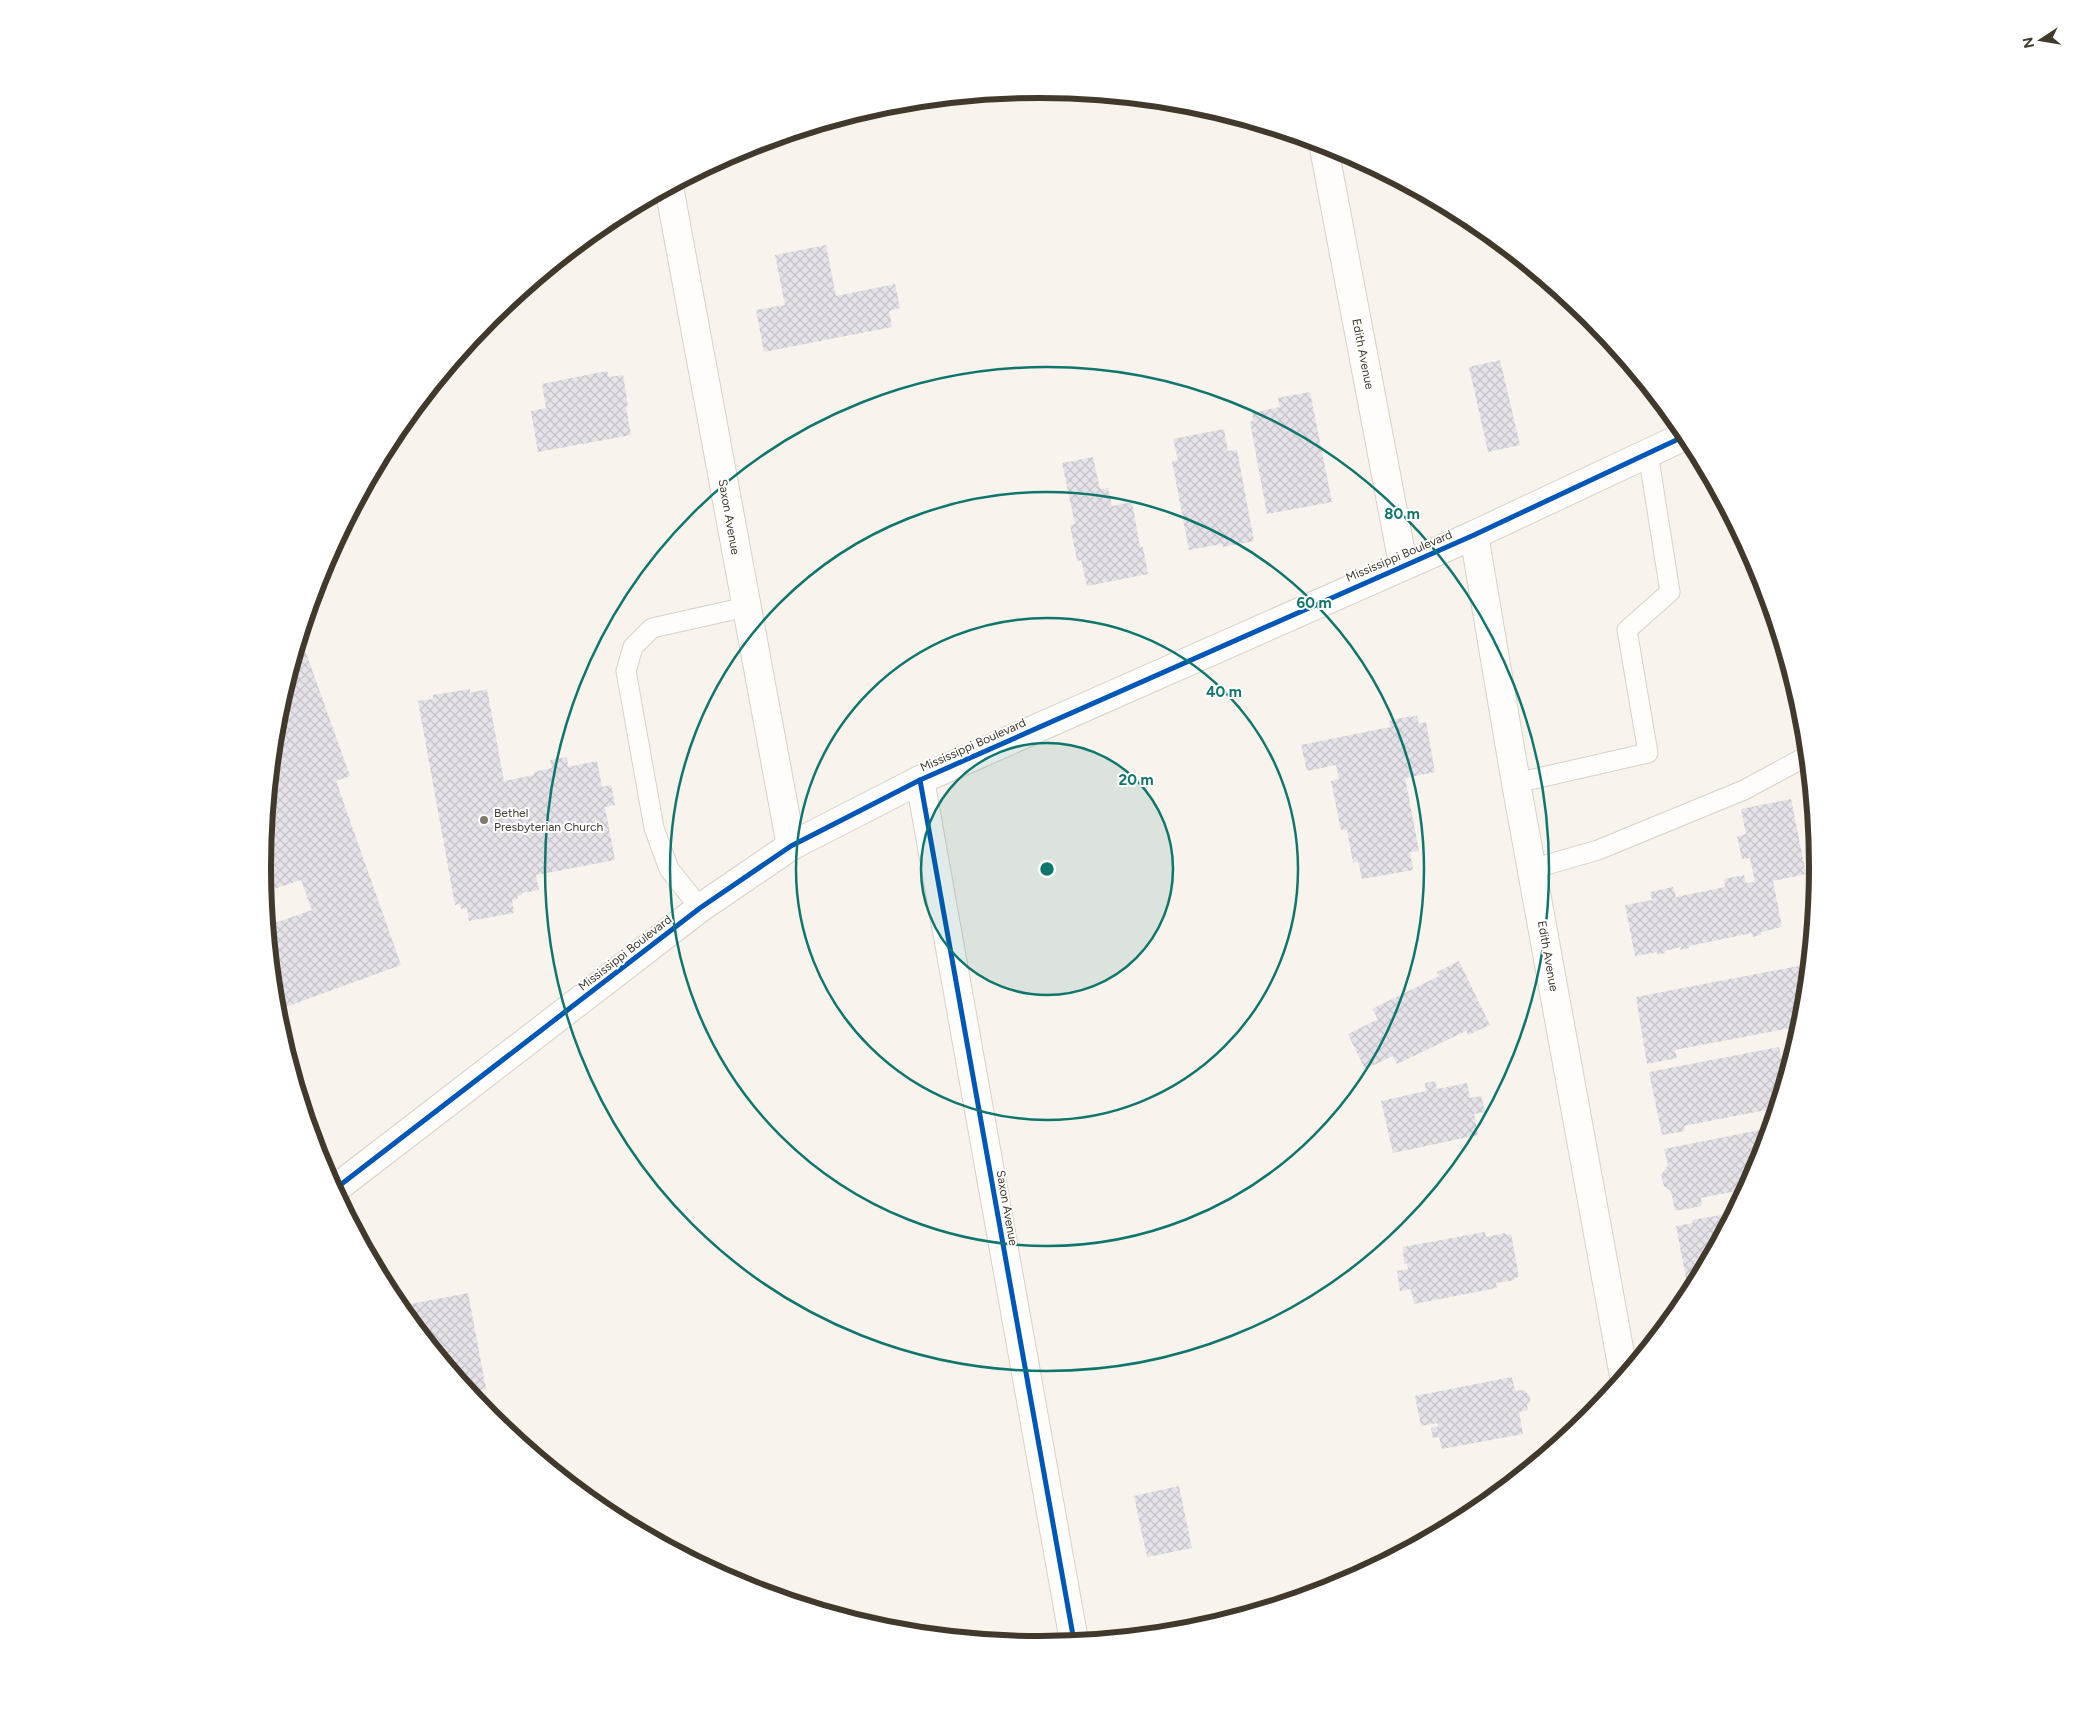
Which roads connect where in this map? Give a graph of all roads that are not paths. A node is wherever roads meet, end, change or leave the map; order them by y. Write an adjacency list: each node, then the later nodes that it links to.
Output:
1 (1325, 152): 6 (street, Edith Avenue)
2 (670, 193): 7 (street, Saxon Avenue)
3 (1680, 438): 4 (street, Mississippi Boulevard)
4 (1648, 453): 5 (street, Mississippi Boulevard); 10 (lane)
5 (1474, 535): 6 (street, Mississippi Boulevard); 10 (street, Edith Avenue)
6 (1403, 564): 9 (street, Mississippi Boulevard)
7 (746, 607): 11 (street, Saxon Avenue); 13 (lane)
8 (1802, 759): 12 (lane)
9 (920, 780): 11 (street, Mississippi Boulevard); 16 (street, Saxon Avenue)
10 (1516, 783): 12 (street, Edith Avenue)
11 (791, 846): 13 (street, Mississippi Boulevard)
12 (1532, 869): 15 (street, Edith Avenue)
13 (700, 908): 14 (street, Mississippi Boulevard)
14 (341, 1185)
15 (1623, 1369)
16 (1073, 1635)

